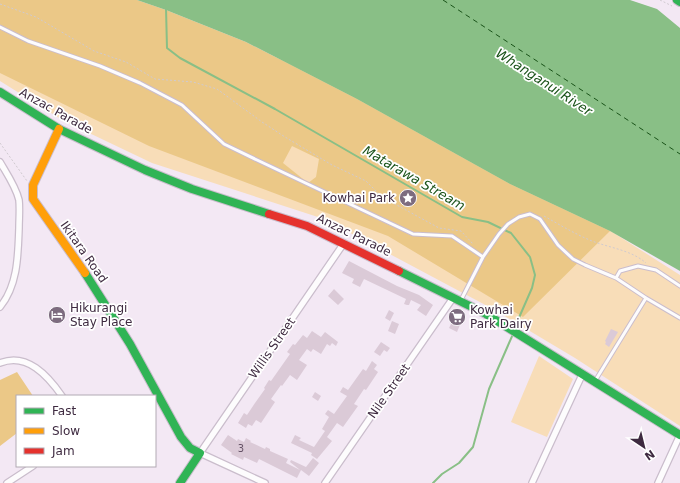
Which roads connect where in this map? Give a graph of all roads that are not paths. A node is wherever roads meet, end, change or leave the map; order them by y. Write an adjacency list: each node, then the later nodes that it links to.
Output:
1 (0, 26): 6 (lane)
2 (0, 92): 3 (main road, Anzac Parade)
3 (59, 129): 5 (main road, Anzac Parade); 19 (main road, Ikitara Road)
4 (0, 162): 12 (street)
5 (344, 244): 9 (main road, Anzac Parade); 19 (street, Willis Street)
6 (483, 257): 7 (lane); 11 (lane)
7 (616, 278): 8 (lane); 10 (lane)
8 (680, 286)
9 (453, 298): 11 (main road, Anzac Parade); 24 (street, Nile Street)
10 (646, 298): 13 (lane); 16 (lane)
11 (461, 302): 15 (main road, Anzac Parade)
12 (0, 307)
13 (680, 318)
14 (0, 363): 17 (street)
15 (582, 375): 16 (main road, Anzac Parade); 25 (street)
16 (594, 382): 18 (main road, Anzac Parade)
17 (61, 395)
18 (680, 435): 26 (street)
19 (200, 453): 22 (main road); 23 (street)
20 (31, 467): 21 (street)
21 (7, 483)
22 (180, 483)
23 (265, 483)
24 (325, 483)
25 (532, 483)
26 (658, 483)

